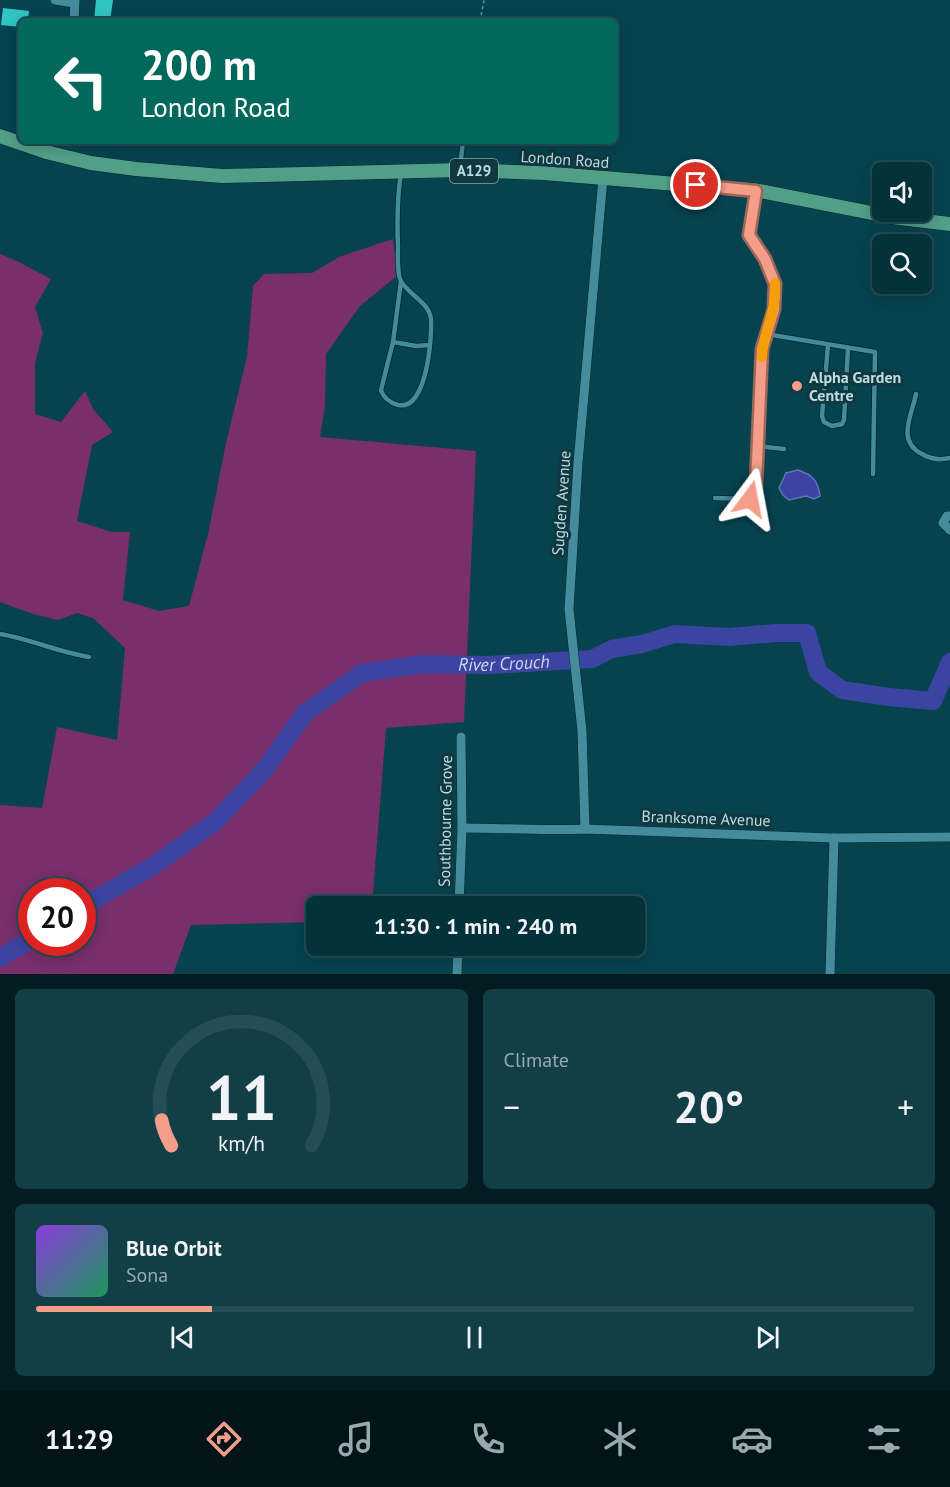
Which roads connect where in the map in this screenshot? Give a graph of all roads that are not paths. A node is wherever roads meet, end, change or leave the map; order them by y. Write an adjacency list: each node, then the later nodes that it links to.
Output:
1 (55, 0): 2 (street)
2 (75, 1): 3 (street)
3 (74, 18)
4 (0, 136): 5 (main road, London Road / A129)
5 (18, 143)
6 (22, 144): 9 (main road, London Road / A129)
7 (463, 144): 8 (lane)
8 (460, 170): 9 (main road, London Road / A129); 10 (main road, London Road / A129)
9 (401, 173): 13 (lane)
10 (603, 178): 11 (main road, London Road / A129); 31 (street, Sugden Avenue)
11 (756, 191): 12 (main road, London Road / A129); 14 (lane)
12 (950, 224)
13 (401, 281): 15 (lane); 16 (lane)
14 (766, 334): 17 (lane); 20 (lane)
15 (393, 342): 16 (lane); 16 (lane)
16 (429, 345)
17 (828, 345): 18 (lane); 18 (lane)
18 (848, 348): 23 (lane)
19 (916, 394): 22 (lane)
20 (758, 446): 21 (lane); 24 (lane)
21 (784, 449)
22 (950, 458)
23 (873, 474)
24 (716, 498)
25 (950, 516): 26 (street)
26 (950, 531)
27 (0, 634): 28 (lane)
28 (89, 657)
29 (461, 737): 30 (street, Southbourne Grove)
30 (462, 828): 31 (street, Branksome Avenue); 34 (street, Southbourne Grove)
31 (585, 829): 33 (street, Branksome Avenue)
32 (950, 837): 33 (street, Branksome Avenue)
33 (834, 838): 37 (street)
34 (459, 896)
35 (458, 956): 36 (street)
36 (457, 974)
37 (830, 974)

